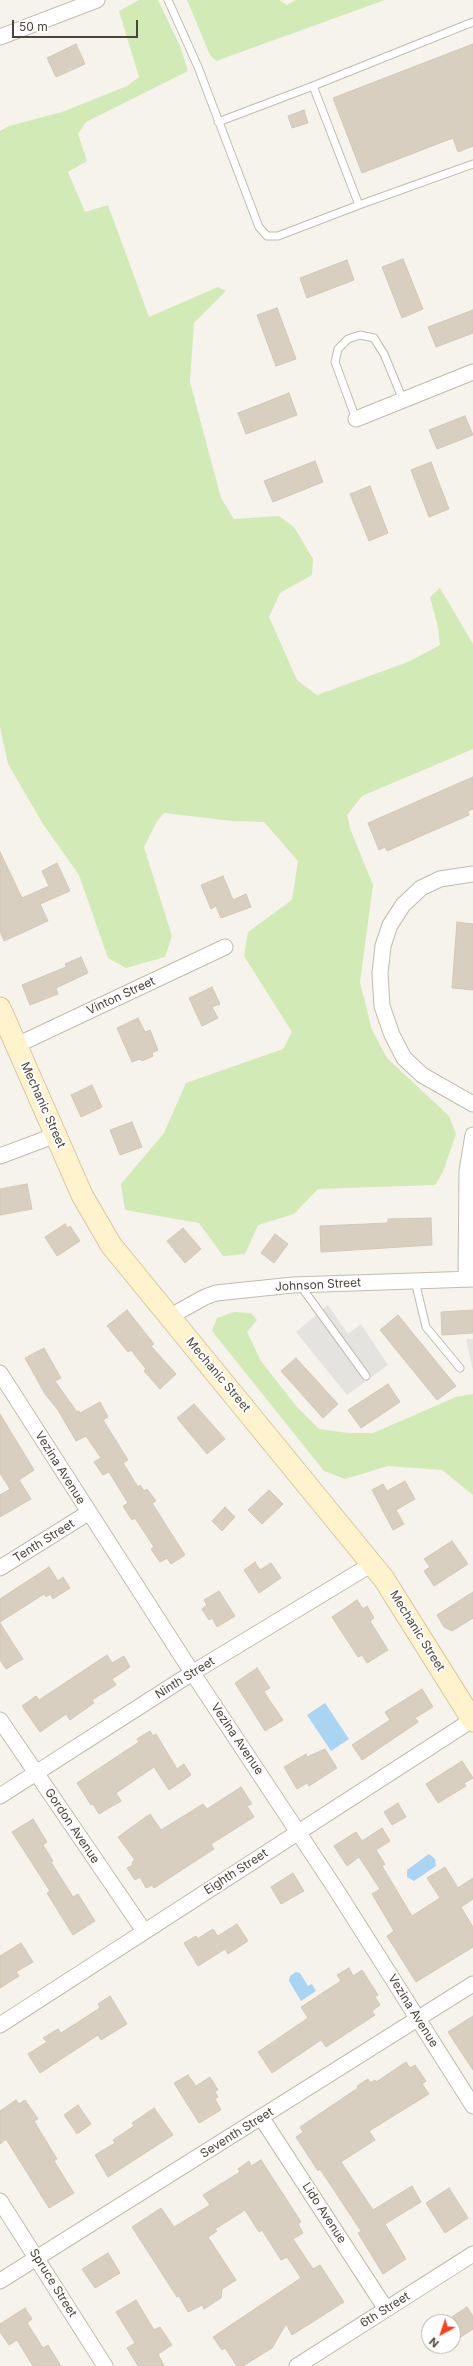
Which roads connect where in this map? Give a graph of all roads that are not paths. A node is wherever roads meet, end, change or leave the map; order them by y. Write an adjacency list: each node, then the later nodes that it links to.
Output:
1 (97, 0): 4 (street)
2 (168, 0): 6 (lane)
3 (473, 22): 5 (lane)
4 (0, 37)
5 (313, 86): 6 (lane); 8 (lane)
6 (218, 122): 8 (lane)
7 (473, 164): 8 (lane)
8 (359, 205)
9 (473, 372): 10 (street)
10 (403, 400): 11 (street); 11 (lane)
11 (356, 419)
12 (473, 874): 16 (street)
13 (225, 947): 15 (street, Vinton Street)
14 (0, 1008): 15 (main road, Mechanic Street)
15 (17, 1045): 17 (main road, Mechanic Street)
16 (473, 1104)
17 (56, 1135): 19 (street); 23 (main road, Mechanic Street)
18 (473, 1135): 20 (street)
19 (0, 1156)
20 (470, 1279): 21 (street, Johnson Street)
21 (415, 1281): 22 (street, Johnson Street); 24 (lane)
22 (300, 1285): 23 (street, Johnson Street); 26 (lane)
23 (169, 1316): 28 (main road, Mechanic Street)
24 (460, 1368)
25 (0, 1373): 27 (street, Vezina Avenue)
26 (366, 1376)
27 (88, 1513): 29 (street, Tenth Street); 30 (street, Vezina Avenue)
28 (372, 1564): 30 (street, Ninth Street); 31 (main road, Mechanic Street)
29 (0, 1568)
30 (192, 1673): 34 (street, Ninth Street); 36 (street, Vezina Avenue)
31 (466, 1694): 33 (main road, Mechanic Street)
32 (0, 1720): 34 (street, Gordon Avenue)
33 (473, 1720): 36 (street, Eighth Street)
34 (36, 1773): 35 (street, Ninth Street); 37 (street, Gordon Avenue)
35 (0, 1796)
36 (298, 1832): 37 (street, Eighth Street); 39 (street, Vezina Avenue)
37 (144, 1932): 40 (street, Eighth Street)
38 (473, 1984): 39 (street, Seventh Street)
39 (419, 2019): 41 (street, Vezina Avenue); 42 (street, Seventh Street)
40 (0, 2025)
41 (473, 2106)
42 (261, 2117): 45 (street, Seventh Street); 47 (street, Lido Avenue)
43 (0, 2200): 45 (street, Spruce Street)
44 (473, 2254): 47 (street, 6th Street)
45 (36, 2257): 46 (street, Seventh Street); 48 (street, Spruce Street)
46 (0, 2281)
47 (386, 2309): 49 (street, 6th Street)
48 (105, 2366)
49 (297, 2366)

